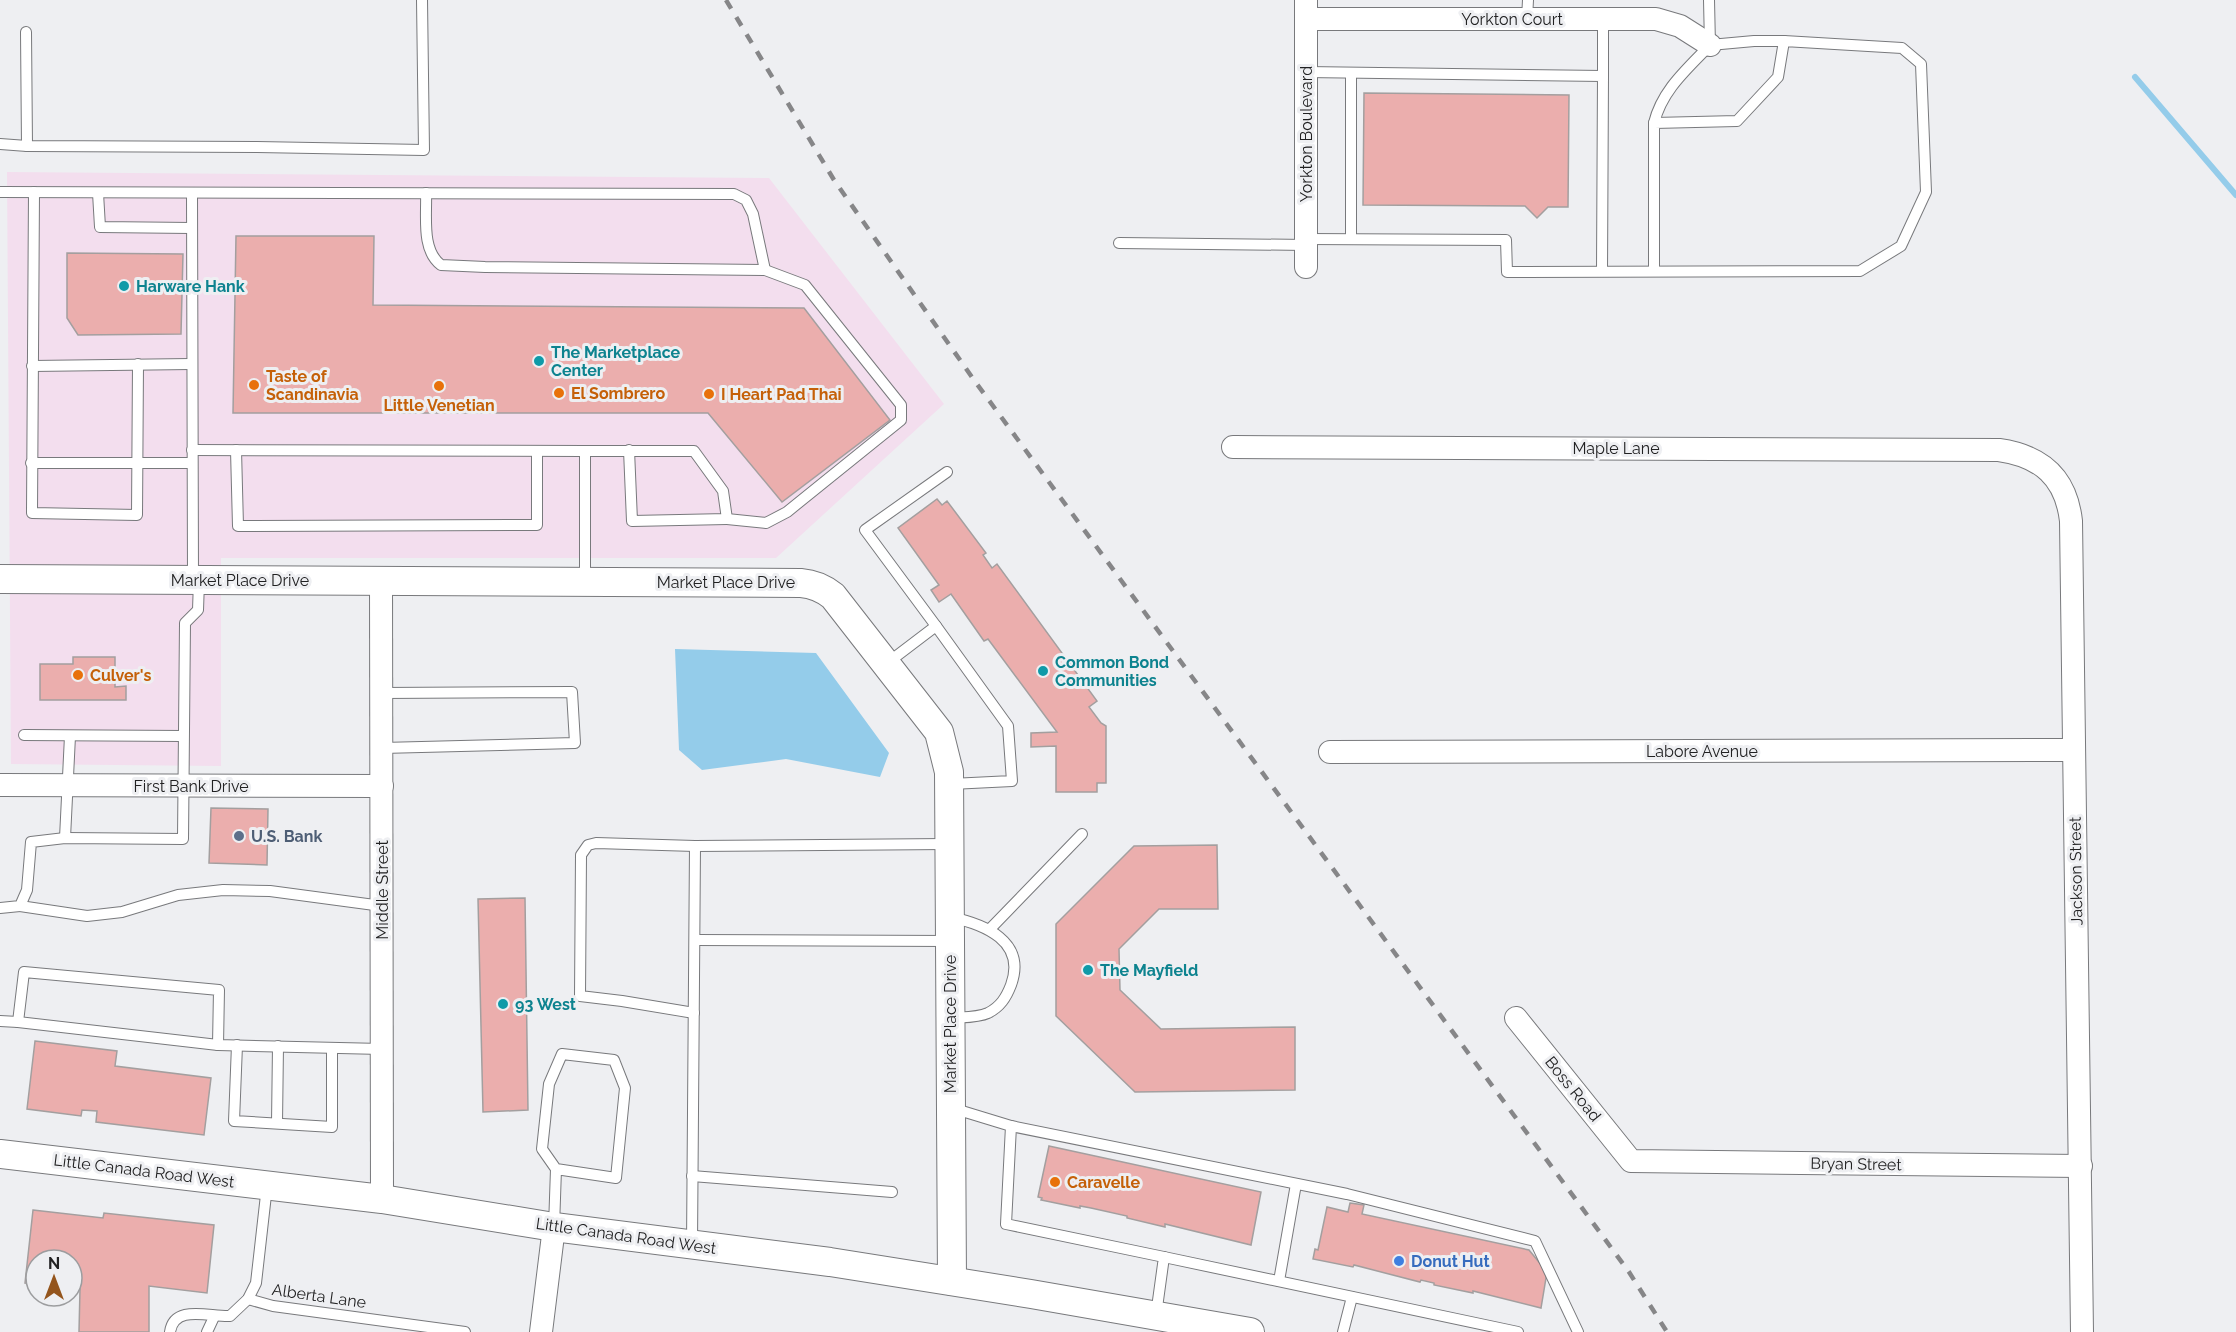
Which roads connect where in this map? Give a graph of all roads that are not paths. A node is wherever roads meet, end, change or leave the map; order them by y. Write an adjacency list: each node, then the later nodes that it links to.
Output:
1 (422, 0): 14 (lane)
2 (1709, 0): 8 (lane)
3 (1306, 9): 4 (street, Yorkton Court); 9 (street, Yorkton Boulevard)
4 (1527, 9): 5 (street, Yorkton Court)
5 (1603, 19): 8 (street, Yorkton Court); 11 (lane)
6 (26, 32): 14 (lane)
7 (1785, 41): 8 (lane); 12 (lane); 26 (lane)
8 (1710, 45): 12 (lane)
9 (1306, 72): 10 (lane); 23 (street, Yorkton Boulevard)
10 (1351, 73): 11 (lane); 21 (lane)
11 (1603, 76): 25 (lane)
12 (1654, 123): 26 (lane)
13 (0, 144): 14 (lane)
14 (27, 147)
15 (0, 192): 16 (lane)
16 (34, 192): 17 (lane); 29 (lane)
17 (98, 193): 18 (lane); 20 (lane)
18 (192, 193): 19 (lane); 20 (lane)
19 (426, 193): 24 (lane); 24 (lane)
20 (191, 228): 28 (lane)
21 (1351, 239): 23 (lane); 25 (lane)
22 (1119, 243): 23 (lane)
23 (1306, 250)
24 (765, 270): 41 (lane)
25 (1602, 271): 26 (lane)
26 (1654, 271)
27 (138, 364): 28 (lane); 29 (lane); 37 (lane)
28 (191, 364): 31 (lane)
29 (32, 366): 38 (lane)
30 (1233, 447): 35 (street, Maple Lane)
31 (192, 450): 32 (lane); 39 (lane)
32 (236, 450): 33 (lane); 33 (lane)
33 (537, 450): 36 (lane)
34 (629, 450): 36 (lane); 41 (lane); 41 (lane)
35 (1999, 450): 53 (street, Jackson Street)
36 (585, 451): 45 (lane)
37 (138, 462): 38 (lane); 38 (lane); 39 (lane)
38 (31, 463)
39 (192, 463): 43 (lane)
40 (947, 472): 46 (lane)
41 (727, 519)
42 (0, 579): 43 (street, Market Place Drive)
43 (196, 580): 44 (street, Market Place Drive); 51 (lane)
44 (381, 580): 45 (street, Market Place Drive); 48 (street, Middle Street)
45 (585, 581): 47 (street, Market Place Drive)
46 (936, 626): 47 (lane); 55 (lane)
47 (886, 664): 55 (street, Market Place Drive)
48 (382, 693): 52 (street, Middle Street); 52 (lane)
49 (24, 735): 50 (lane)
50 (70, 736): 51 (lane); 57 (lane)
51 (183, 736): 58 (lane)
52 (382, 748): 59 (street, Middle Street)
53 (2074, 750): 54 (street, Labore Avenue); 85 (street, Jackson Street)
54 (1330, 752)
55 (949, 784): 62 (street, Market Place Drive)
56 (0, 785): 57 (street, First Bank Drive)
57 (69, 785): 58 (street, First Bank Drive); 61 (lane)
58 (183, 786): 59 (street, First Bank Drive); 61 (lane)
59 (382, 786): 65 (street, Middle Street)
60 (1082, 834): 68 (lane)
61 (65, 838): 64 (lane)
62 (949, 844): 63 (lane); 67 (street, Market Place Drive)
63 (695, 846): 69 (lane); 70 (lane)
64 (20, 906): 65 (lane); 66 (lane)
65 (382, 906): 79 (street, Middle Street)
66 (0, 908)
67 (950, 929): 68 (lane); 69 (lane); 71 (street, Market Place Drive)
68 (990, 929): 71 (lane)
69 (695, 940): 70 (lane)
70 (694, 1013): 87 (lane)
71 (950, 1018): 80 (street, Market Place Drive)
72 (1516, 1018): 84 (street, Boss Road)
73 (0, 1021): 74 (lane)
74 (18, 1022): 75 (lane); 75 (lane)
75 (218, 1045): 76 (lane)
76 (237, 1045): 77 (lane); 81 (lane)
77 (278, 1046): 78 (lane); 81 (lane)
78 (332, 1048): 79 (lane); 81 (lane)
79 (382, 1049): 91 (street, Middle Street)
80 (951, 1107): 82 (lane); 95 (street, Market Place Drive)
81 (277, 1123)
82 (1011, 1126): 88 (lane); 94 (lane)
83 (0, 1154): 89 (street, Little Canada Road West)
84 (1631, 1161): 85 (street, Bryan Street)
85 (2081, 1166): 111 (street, Jackson Street)
86 (556, 1169): 86 (lane); 92 (lane)
87 (692, 1176): 90 (lane); 93 (lane)
88 (1296, 1184): 96 (lane); 110 (lane)
89 (267, 1186): 91 (street, Little Canada Road West); 98 (lane, Alberta Lane)
90 (892, 1192)
91 (382, 1199): 92 (street, Little Canada Road West)
92 (554, 1227): 93 (street, Little Canada Road West); 106 (street)
93 (692, 1245): 95 (street, Little Canada Road West)
94 (1164, 1257): 96 (lane); 99 (lane)
95 (952, 1281): 99 (street, Little Canada Road West)
96 (1279, 1281): 97 (lane)
97 (1352, 1297): 102 (lane); 108 (lane)
98 (248, 1299): 100 (lane); 101 (lane, Alberta Lane)
99 (1156, 1316): 107 (street, Little Canada Road West)
100 (214, 1317): 103 (lane); 104 (lane)
101 (418, 1328): 105 (lane, Alberta Lane)
102 (1483, 1328): 109 (lane)
103 (170, 1332)
104 (207, 1332)
105 (465, 1332)
106 (541, 1332)
107 (1250, 1332)
108 (1343, 1332)
109 (1518, 1332)
110 (1578, 1332)
111 (2082, 1332)

